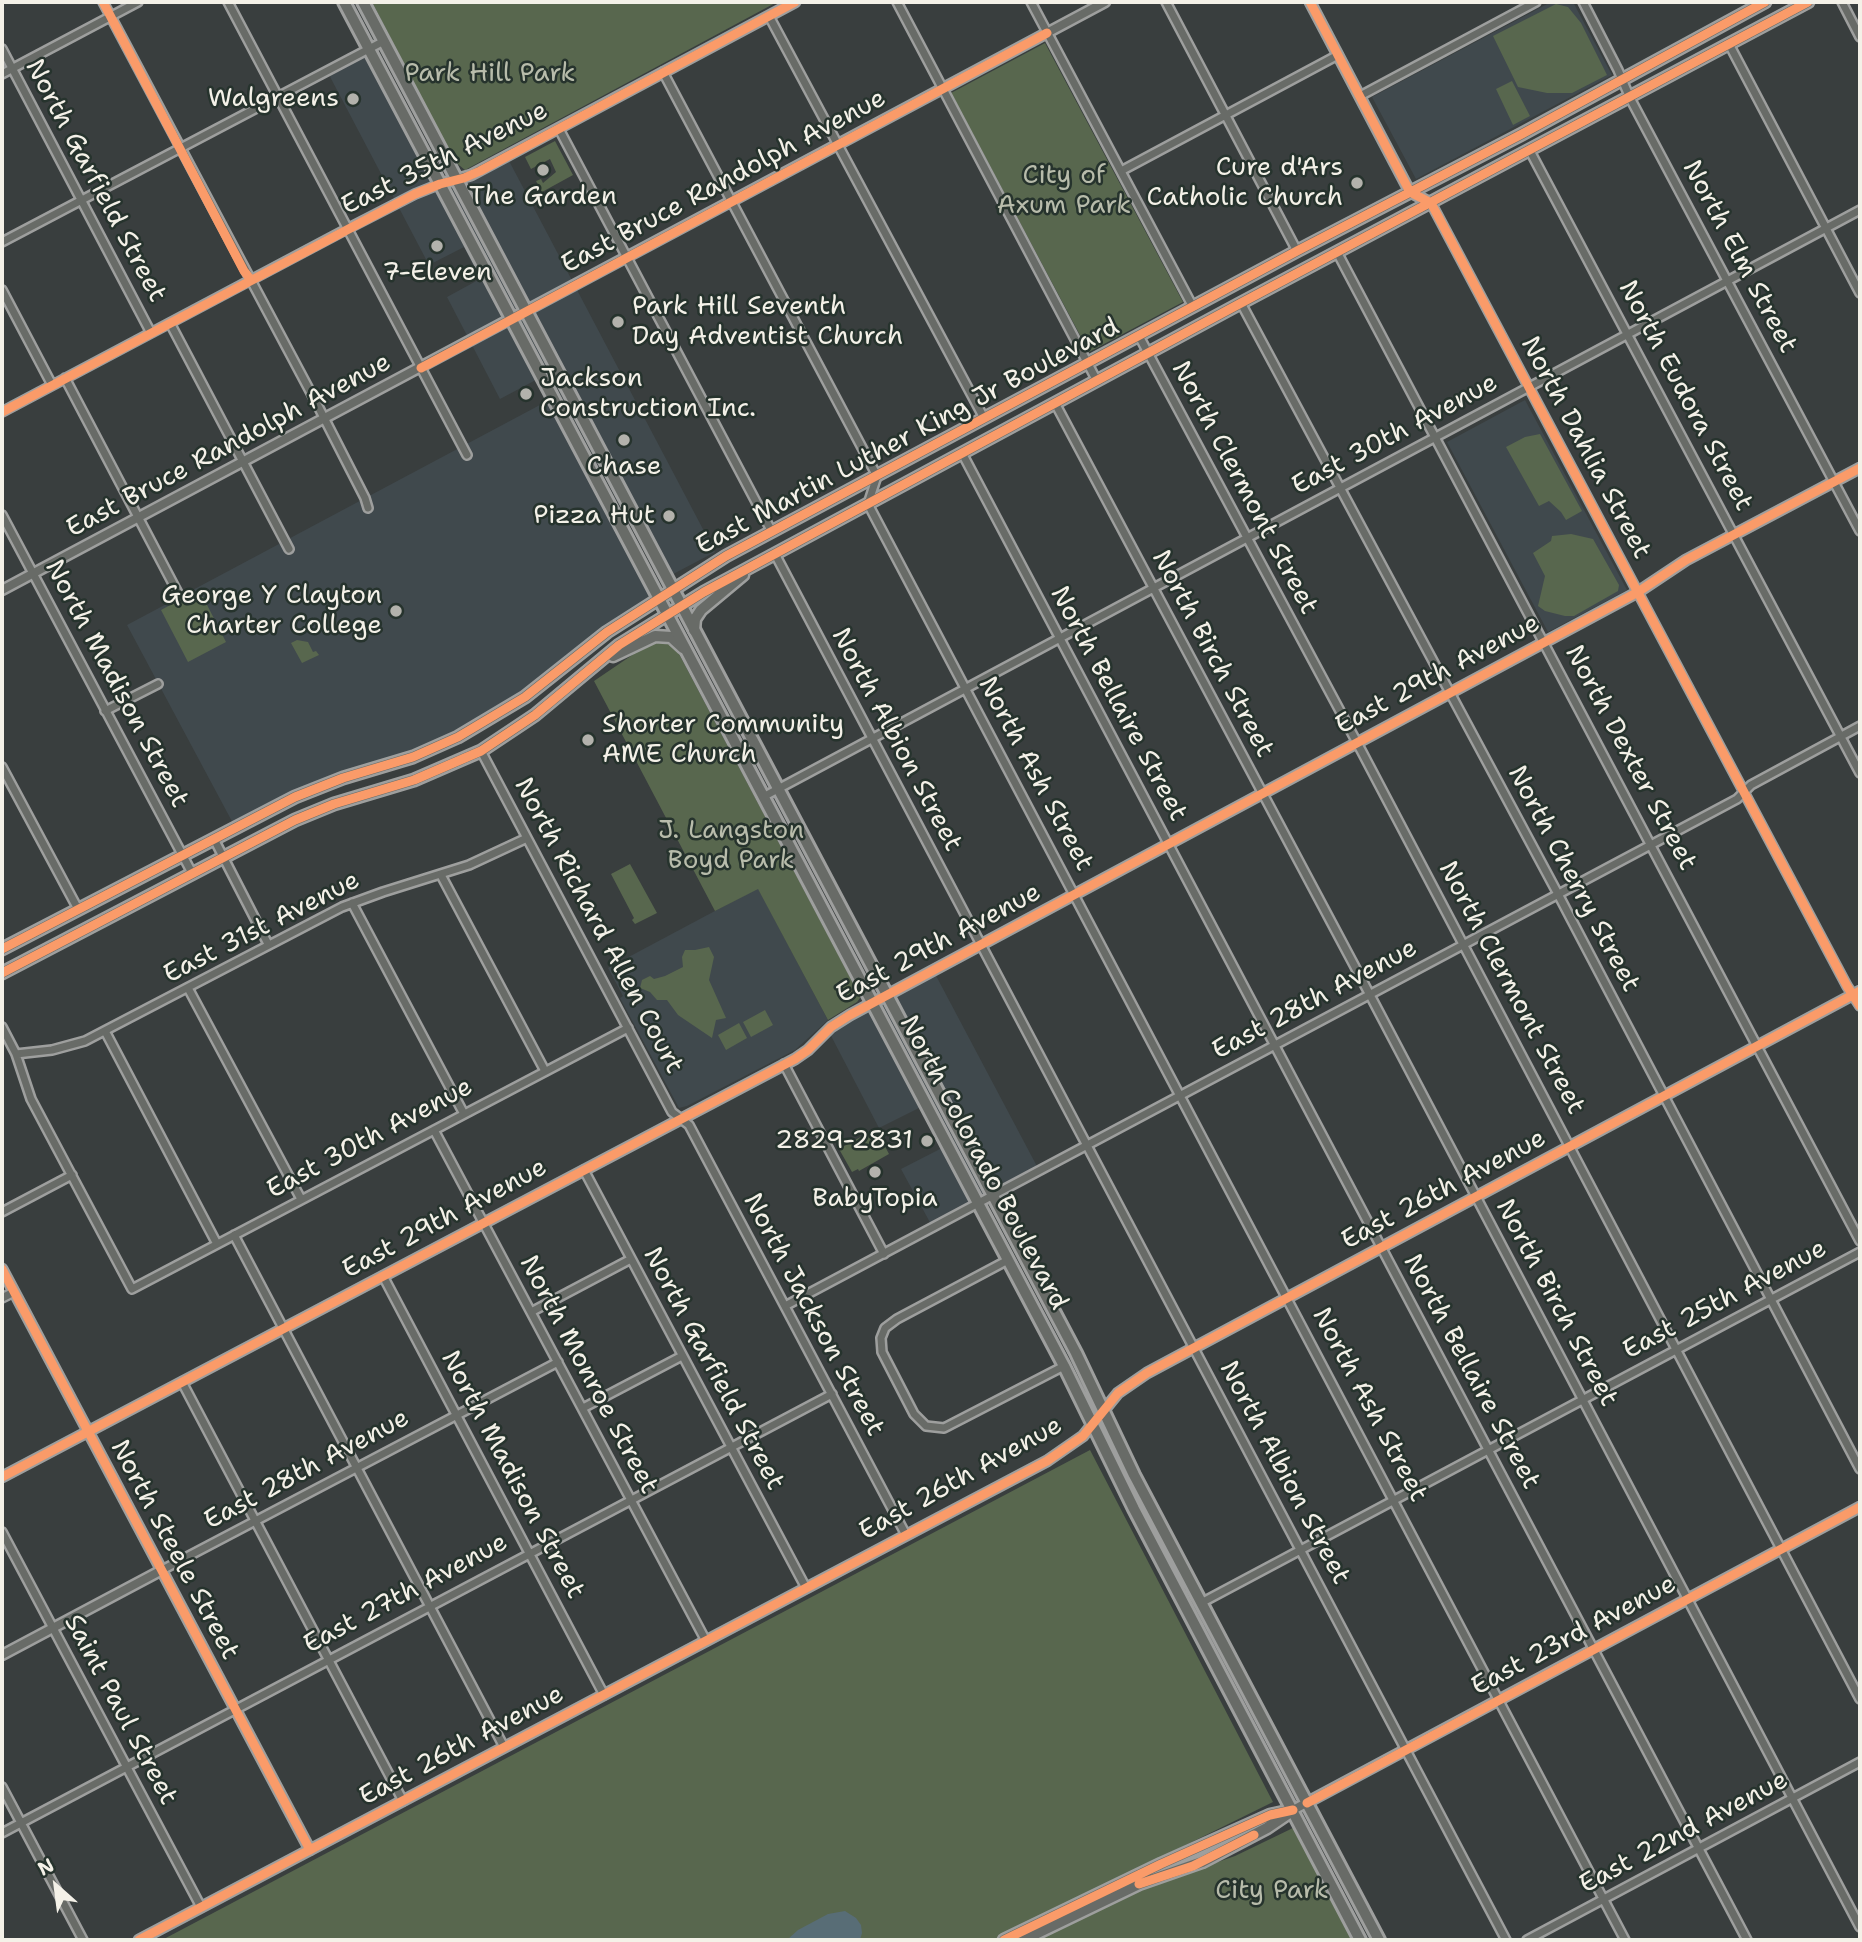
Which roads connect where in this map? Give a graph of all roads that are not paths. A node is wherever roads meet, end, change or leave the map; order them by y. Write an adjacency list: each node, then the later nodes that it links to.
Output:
1 (103, 2): 17 (street)
2 (138, 2): 17 (street)
3 (228, 2): 31 (street)
4 (344, 2): 24 (main road, North Colorado Boulevard)
5 (363, 2): 21 (main road, North Colorado Boulevard)
6 (795, 2): 18 (street, East 35th Avenue)
7 (897, 2): 30 (street)
8 (1031, 2): 19 (street)
9 (1105, 2): 19 (street, East Bruce Randolph Avenue)
10 (1166, 2): 34 (street)
11 (1310, 2): 25 (street)
12 (1536, 2): 33 (street)
13 (1583, 2): 29 (street, North Elm Street)
14 (1765, 2): 29 (main road, East Martin Luther King Jr Boulevard)
15 (1808, 2): 22 (main road, East Martin Luther King Jr Boulevard)
16 (1842, 2): 20 (street)
17 (110, 16): 26 (street); 37 (street)
18 (769, 16): 27 (street, East 35th Avenue); 36 (street)
19 (1047, 33): 30 (street, East Bruce Randolph Avenue); 39 (street)
20 (1860, 37)
21 (384, 41): 24 (street); 40 (main road, North Colorado Boulevard)
22 (1729, 44): 32 (main road, East Martin Luther King Jr Boulevard); 47 (street)
23 (2, 49): 26 (street, North Garfield Street)
24 (368, 49): 31 (street); 41 (main road, North Colorado Boulevard)
25 (1338, 55): 33 (street); 34 (street)
26 (12, 68): 28 (street); 43 (street, North Garfield Street)
27 (663, 72): 35 (street, East 35th Avenue); 44 (street)
28 (2, 74)
29 (1622, 79): 32 (street, North Elm Street); 42 (main road, East Martin Luther King Jr Boulevard)
30 (942, 89): 36 (street, East Bruce Randolph Avenue); 66 (street)
31 (278, 97): 37 (street); 48 (street)
32 (1630, 98): 38 (main road, East Martin Luther King Jr Boulevard); 54 (street, North Elm Street)
33 (1362, 100): 42 (street)
34 (1226, 114): 39 (street); 50 (street)
35 (558, 129): 40 (street, East 35th Avenue); 52 (street)
36 (838, 145): 44 (street, East Bruce Randolph Avenue); 74 (street)
37 (180, 149): 43 (street); 53 (street)
38 (1530, 151): 45 (main road, East Martin Luther King Jr Boulevard); 63 (street, North Eudora Street)
39 (1121, 171): 57 (street)
40 (457, 180): 41 (street, East 35th Avenue); 59 (main road, North Colorado Boulevard)
41 (440, 184): 48 (street, East 35th Avenue); 60 (main road, North Colorado Boulevard)
42 (1410, 192): 45 (street); 50 (main road, East Martin Luther King Jr Boulevard)
43 (82, 201): 49 (street); 62 (street, North Garfield Street)
44 (732, 201): 52 (street, East Bruce Randolph Avenue); 81 (street)
45 (1431, 203): 51 (main road, East Martin Luther King Jr Boulevard); 71 (street, North Dahlia Street)
46 (1860, 210): 47 (street, East 30th Avenue)
47 (1826, 228): 54 (street, East 30th Avenue); 56 (street)
48 (347, 229): 53 (street, East 35th Avenue); 67 (street)
49 (2, 242)
50 (1297, 251): 57 (main road, East Martin Luther King Jr Boulevard)
51 (1339, 255): 58 (main road, East Martin Luther King Jr Boulevard); 76 (street, North Dexter Street)
52 (627, 258): 59 (street, East Bruce Randolph Avenue); 89 (street)
53 (251, 280): 61 (street, East 35th Avenue); 75 (street)
54 (1728, 281): 63 (street, East 30th Avenue); 82 (street, North Elm Street)
55 (2, 290): 70 (street)
56 (1860, 293)
57 (1190, 302): 64 (main road, East Martin Luther King Jr Boulevard)
58 (1243, 306): 65 (main road, East Martin Luther King Jr Boulevard); 83 (street, North Cherry Street)
59 (527, 312): 60 (street, East Bruce Randolph Avenue); 98 (main road, North Colorado Boulevard)
60 (512, 320): 67 (street, East Bruce Randolph Avenue); 101 (main road, North Colorado Boulevard)
61 (170, 323): 62 (street, East 35th Avenue); 79 (street, North Garfield Street)
62 (150, 333): 68 (street, East 35th Avenue)
63 (1628, 334): 71 (street, East 30th Avenue); 90 (street, North Eudora Street)
64 (1139, 336): 65 (street, North Clermont Street); 66 (main road, East Martin Luther King Jr Boulevard)
65 (1148, 353): 69 (main road, East Martin Luther King Jr Boulevard); 91 (street, North Clermont Street)
66 (1088, 363): 69 (street); 74 (main road, East Martin Luther King Jr Boulevard)
67 (421, 368): 75 (street, East Bruce Randolph Avenue); 78 (street)
68 (65, 378): 70 (street, East 35th Avenue); 87 (street)
69 (1097, 381): 72 (main road, East Martin Luther King Jr Boulevard)
70 (52, 385): 73 (street, East 35th Avenue)
71 (1529, 387): 76 (street, East 30th Avenue); 99 (street, North Dahlia Street)
72 (1055, 403): 77 (main road, East Martin Luther King Jr Boulevard); 96 (street, North Birch Street)
73 (2, 412)
74 (984, 418): 81 (main road, East Martin Luther King Jr Boulevard)
75 (325, 419): 79 (street, East Bruce Randolph Avenue); 85 (street)
76 (1435, 438): 83 (street, East 30th Avenue); 106 (street, North Dexter Street)
77 (962, 453): 84 (main road, East Martin Luther King Jr Boulevard); 105 (street, North Bellaire Street)
78 (467, 455)
79 (243, 462): 87 (street, East Bruce Randolph Avenue); 92 (street, North Garfield Street)
80 (1860, 468): 82 (street, East 29th Avenue)
81 (877, 476): 84 (street); 89 (main road, East Martin Luther King Jr Boulevard)
82 (1834, 482): 88 (street, North Elm Street); 90 (street, East 29th Avenue)
83 (1340, 488): 91 (street, East 30th Avenue); 111 (street, North Cherry Street)
84 (868, 504): 93 (main road, East Martin Luther King Jr Boulevard); 110 (street, North Ash Street)
85 (369, 508)
86 (2, 515): 95 (street, North Madison Street)
87 (138, 518): 95 (street, East Bruce Randolph Avenue); 100 (street)
88 (1860, 531)
89 (772, 532): 98 (main road, East Martin Luther King Jr Boulevard)
90 (1735, 535): 99 (street, East 29th Avenue); 114 (street, North Eudora Street)
91 (1247, 538): 96 (street, East 30th Avenue); 116 (street, North Clermont Street)
92 (289, 549)
93 (775, 554): 94 (main road, East Martin Luther King Jr Boulevard); 115 (street, North Albion Street)
94 (761, 561): 102 (main road, East Martin Luther King Jr Boulevard); 104 (main road)
95 (33, 574): 97 (street, East Bruce Randolph Avenue); 112 (street, North Madison Street)
96 (1153, 589): 105 (street, East 30th Avenue); 122 (street, North Birch Street)
97 (2, 590)
98 (673, 590): 101 (main road, East Martin Luther King Jr Boulevard); 102 (main road, North Colorado Boulevard)
99 (1638, 592): 106 (street, East 29th Avenue); 121 (street, North Dahlia Street)
100 (179, 594)
101 (659, 600): 103 (main road, North Colorado Boulevard); 125 (main road, East Martin Luther King Jr Boulevard)
102 (681, 605): 103 (main road, East Martin Luther King Jr Boulevard); 104 (main road, North Colorado Boulevard)
103 (667, 614): 107 (main road, North Colorado Boulevard); 108 (main road, East Martin Luther King Jr Boulevard)
104 (694, 630): 120 (main road, North Colorado Boulevard)
105 (1059, 639): 110 (street, East 30th Avenue); 126 (street, North Bellaire Street)
106 (1545, 642): 111 (street, East 29th Avenue); 127 (street, North Dexter Street)
107 (687, 651): 108 (main road); 123 (main road, North Colorado Boulevard)
108 (582, 674): 117 (main road, East Martin Luther King Jr Boulevard)
109 (158, 684): 112 (street)
110 (965, 689): 115 (street, East 30th Avenue); 132 (street, North Ash Street)
111 (1451, 693): 116 (street, East 29th Avenue); 133 (street, North Cherry Street)
112 (105, 711): 128 (street, North Madison Street)
113 (1860, 726): 114 (street, East 28th Avenue)
114 (1841, 736): 119 (street, North Eudora Street); 121 (street, East 28th Avenue)
115 (872, 739): 120 (street, East 30th Avenue); 139 (street, North Albion Street)
116 (1357, 743): 122 (street, East 29th Avenue); 137 (street, North Clermont Street)
117 (481, 751): 124 (street, North Richard Allen Court); 129 (main road, East Martin Luther King Jr Boulevard)
118 (2, 767): 135 (street)
119 (1860, 773)
120 (778, 789): 123 (street, East 30th Avenue); 143 (main road, North Colorado Boulevard)
121 (1744, 792): 127 (street, East 28th Avenue); 142 (street, North Dahlia Street)
122 (1263, 793): 126 (street, East 29th Avenue); 144 (street, North Birch Street)
123 (764, 797): 145 (main road, North Colorado Boulevard)
124 (527, 838): 131 (street, East 31st Avenue); 148 (street, North Richard Allen Court)
125 (214, 839): 128 (main road, East Martin Luther King Jr Boulevard); 129 (street)
126 (1168, 844): 132 (street, East 29th Avenue); 150 (street, North Bellaire Street)
127 (1652, 844): 133 (street, East 28th Avenue); 151 (street, North Dexter Street)
128 (183, 855): 130 (street, North Madison Street); 135 (main road, East Martin Luther King Jr Boulevard)
129 (223, 857): 130 (main road, East Martin Luther King Jr Boulevard); 136 (street)
130 (192, 873): 140 (main road, East Martin Luther King Jr Boulevard)
131 (441, 875): 134 (street, East 31st Avenue); 154 (street)
132 (1075, 894): 139 (street, East 29th Avenue); 155 (street, North Ash Street)
133 (1558, 894): 137 (street, East 28th Avenue); 156 (street, North Cherry Street)
134 (352, 903): 136 (street, East 31st Avenue); 157 (street)
135 (78, 909): 138 (main road, East Martin Luther King Jr Boulevard)
136 (268, 944): 141 (street, East 31st Avenue)
137 (1464, 945): 144 (street, East 28th Avenue); 161 (street, North Clermont Street)
138 (2, 949)
139 (982, 949): 143 (street, East 29th Avenue); 160 (street, North Albion Street)
140 (2, 973)
141 (188, 988): 149 (street, East 31st Avenue); 166 (street)
142 (1857, 993): 146 (street, North Dahlia Street); 151 (street, East 26th Avenue)
143 (887, 995): 145 (street, East 29th Avenue); 164 (main road, North Colorado Boulevard)
144 (1370, 995): 150 (street, East 28th Avenue); 165 (street, North Birch Street)
145 (872, 1003): 153 (street, East 29th Avenue); 167 (main road, North Colorado Boulevard)
146 (1860, 1006)
147 (2, 1027): 152 (street)
148 (628, 1028): 154 (street, East 30th Avenue); 158 (street, North Richard Allen Court)
149 (105, 1031): 152 (street, East 31st Avenue); 172 (street)
150 (1275, 1046): 155 (street, East 28th Avenue); 173 (street, North Bellaire Street)
151 (1757, 1046): 156 (street, East 26th Avenue); 171 (street, North Dexter Street)
152 (16, 1054): 163 (street)
153 (786, 1068): 158 (street, East 29th Avenue); 175 (street)
154 (545, 1071): 157 (street, East 30th Avenue)
155 (1181, 1096): 160 (street, East 28th Avenue); 181 (street, North Ash Street)
156 (1664, 1096): 161 (street, East 26th Avenue); 183 (street, North Cherry Street)
157 (464, 1114): 159 (street, East 30th Avenue)
158 (681, 1118): 162 (street, East 29th Avenue); 184 (street, North Jackson Street)
159 (434, 1130): 166 (street, East 30th Avenue); 169 (street, North Monroe Street)
160 (1087, 1146): 164 (street, East 28th Avenue); 187 (street, North Albion Street)
161 (1570, 1146): 165 (street, East 26th Avenue); 188 (street, North Clermont Street)
162 (584, 1170): 169 (street, East 29th Avenue); 176 (street, North Garfield Street)
163 (72, 1175): 168 (street); 172 (street, East 30th Avenue)
164 (993, 1197): 167 (street, East 28th Avenue); 196 (main road, North Colorado Boulevard)
165 (1476, 1197): 173 (street, East 26th Avenue); 194 (street, North Birch Street)
166 (301, 1199): 170 (street, East 30th Avenue)
167 (979, 1204): 175 (street, East 28th Avenue); 177 (main road, North Colorado Boulevard)
168 (2, 1213)
169 (483, 1223): 179 (street, East 29th Avenue); 185 (street, North Monroe Street)
170 (234, 1235): 172 (street, East 30th Avenue); 186 (street)
171 (1860, 1241)
172 (218, 1244)
173 (1381, 1247): 181 (street, East 26th Avenue); 201 (street, North Bellaire Street)
174 (1860, 1251): 183 (street, East 25th Avenue)
175 (884, 1254): 184 (street, East 28th Avenue)
176 (631, 1259): 185 (street); 189 (street, North Garfield Street)
177 (1008, 1260): 191 (main road, North Colorado Boulevard); 191 (street)
178 (2, 1269): 180 (street, North Steele Street)
179 (383, 1276): 186 (street, East 29th Avenue); 197 (street, North Madison Street)
180 (14, 1292): 182 (street); 199 (street, North Steele Street)
181 (1288, 1297): 187 (street, East 26th Avenue); 206 (street, North Ash Street)
182 (2, 1298)
183 (1771, 1300): 188 (street, East 25th Avenue); 203 (street, North Cherry Street)
184 (785, 1306): 193 (street, North Jackson Street)
185 (531, 1312): 190 (street, North Monroe Street)
186 (282, 1329): 192 (street, East 29th Avenue); 202 (street)
187 (1194, 1348): 196 (street, East 26th Avenue); 212 (street, North Albion Street)
188 (1677, 1350): 194 (street, East 25th Avenue); 211 (street, North Clermont Street)
189 (682, 1356): 195 (street); 200 (street, North Garfield Street)
190 (558, 1362): 195 (street, North Monroe Street); 197 (street, East 28th Avenue)
191 (1064, 1366): 198 (main road, North Colorado Boulevard)
192 (182, 1382): 199 (street, East 29th Avenue); 208 (street)
193 (832, 1394): 200 (street, East 27th Avenue); 210 (street, North Jackson Street)
194 (1583, 1400): 201 (street, East 25th Avenue); 216 (street, North Birch Street)
195 (583, 1408): 205 (street, North Monroe Street)
196 (1104, 1408): 198 (street, East 26th Avenue); 217 (main road, North Colorado Boulevard)
197 (457, 1415): 202 (street, East 28th Avenue); 213 (street, North Madison Street)
198 (1094, 1424): 210 (street, East 26th Avenue); 236 (main road, North Colorado Boulevard)
199 (88, 1431): 204 (street, East 29th Avenue); 214 (street, North Steele Street)
200 (731, 1447): 205 (street, East 27th Avenue); 215 (street, North Garfield Street)
201 (1489, 1450): 206 (street, East 25th Avenue); 221 (street, North Bellaire Street)
202 (356, 1468): 208 (street, East 28th Avenue); 218 (street)
203 (1860, 1469)
204 (2, 1477)
205 (631, 1500): 213 (street, East 27th Avenue); 220 (street, North Monroe Street)
206 (1395, 1500): 212 (street, East 25th Avenue); 226 (street, North Ash Street)
207 (1860, 1507): 211 (street, East 23rd Avenue)
208 (256, 1521): 214 (street, East 28th Avenue); 223 (street)
209 (2, 1532): 219 (street, Saint Paul Street)
210 (905, 1535): 215 (street, East 26th Avenue)
211 (1781, 1549): 216 (street, East 23rd Avenue); 225 (street, North Clermont Street)
212 (1301, 1550): 217 (street, East 25th Avenue); 229 (street, North Albion Street)
213 (530, 1553): 218 (street, East 27th Avenue); 224 (street, North Madison Street)
214 (162, 1570): 219 (street, East 28th Avenue); 227 (street, North Steele Street)
215 (806, 1588): 220 (street, East 26th Avenue)
216 (1687, 1599): 221 (street, East 23rd Avenue); 233 (street, North Birch Street)
217 (1201, 1603): 235 (main road, North Colorado Boulevard)
218 (429, 1607): 223 (street, East 27th Avenue); 228 (street)
219 (52, 1628): 222 (street, East 28th Avenue); 231 (street, Saint Paul Street)
220 (706, 1641): 224 (street, East 26th Avenue)
221 (1594, 1650): 226 (street, East 23rd Avenue); 239 (street, North Bellaire Street)
222 (2, 1655)
223 (328, 1659): 227 (street, East 27th Avenue); 234 (street)
224 (604, 1695): 228 (street, East 26th Avenue)
225 (1860, 1699)
226 (1499, 1700): 229 (street, East 23rd Avenue); 241 (street, North Ash Street)
227 (234, 1709): 231 (street, East 27th Avenue); 240 (street, North Steele Street)
228 (504, 1747): 234 (street, East 26th Avenue)
229 (1405, 1751): 235 (street, East 23rd Avenue); 252 (street, North Albion Street)
230 (1860, 1762): 233 (street, East 22nd Avenue)
231 (126, 1767): 237 (street, East 27th Avenue); 242 (street, Saint Paul Street)
232 (2, 1787): 237 (street)
233 (1792, 1799): 239 (street, East 22nd Avenue); 244 (street, North Birch Street)
234 (403, 1801): 240 (street, East 26th Avenue)
235 (1307, 1803): 236 (street, East 23rd Avenue); 251 (main road, North Colorado Boulevard)
236 (1293, 1810): 243 (main road, East 23rd Avenue); 249 (main road, East 23rd Avenue); 250 (main road, North Colorado Boulevard)
237 (20, 1823): 238 (street, East 27th Avenue); 245 (street)
238 (2, 1833)
239 (1698, 1849): 241 (street, East 22nd Avenue); 255 (street, North Bellaire Street)
240 (310, 1850): 242 (street, East 26th Avenue)
241 (1604, 1899): 253 (street, East 22nd Avenue); 254 (street, North Ash Street)
242 (201, 1907): 246 (street, East 26th Avenue)
243 (1035, 1925): 247 (main road, East 23rd Avenue); 248 (main road)
244 (1860, 1927)
245 (83, 1940)
246 (139, 1940)
247 (1004, 1940)
248 (1010, 1940)
249 (1023, 1940)
250 (1360, 1940)
251 (1379, 1940)
252 (1506, 1940)
253 (1527, 1940)
254 (1625, 1940)
255 (1747, 1940)

